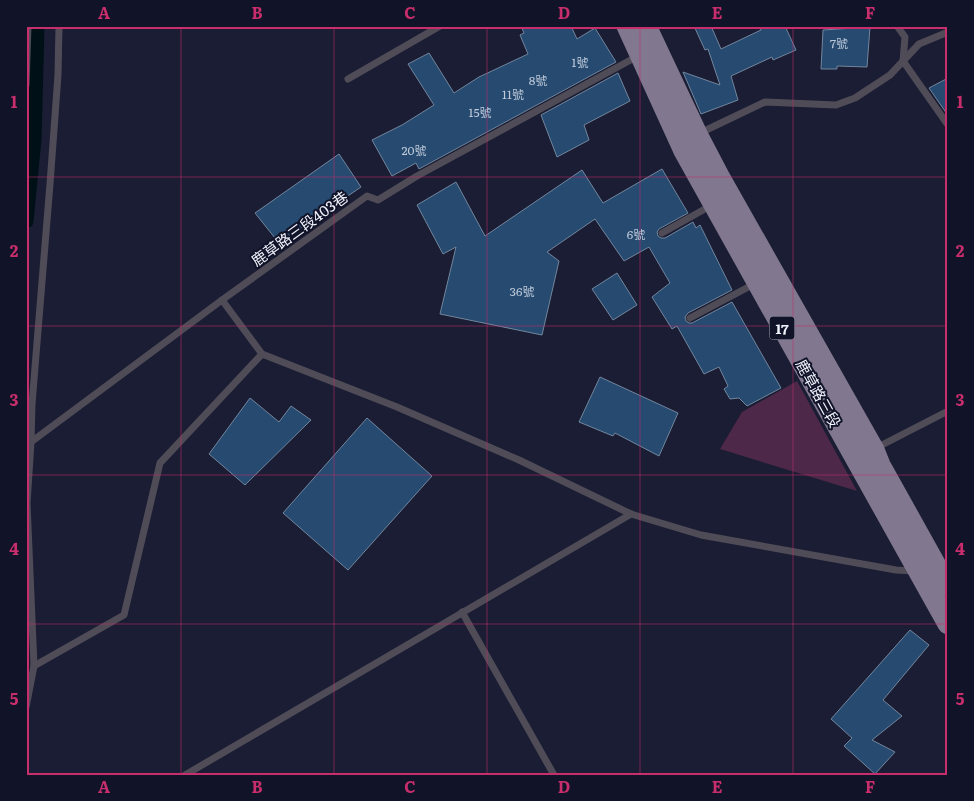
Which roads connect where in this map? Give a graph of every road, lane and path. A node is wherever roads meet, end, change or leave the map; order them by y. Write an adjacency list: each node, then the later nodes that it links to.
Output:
1 (28, 26): 11 (lane)
2 (58, 26): 21 (lane)
3 (440, 26): 10 (lane)
4 (627, 26): 8 (main road, 鹿草路三段 / 17)
5 (646, 26): 8 (main road, 鹿草路三段 / 17)
6 (897, 26): 9 (lane)
7 (948, 32): 9 (lane)
8 (648, 50): 13 (main road, 鹿草路三段 / 17); 14 (main road, 鹿草路三段 / 17); 17 (lane, 鹿草路三段403巷)
9 (903, 61): 12 (lane); 13 (lane)
10 (348, 79)
11 (26, 85)
12 (948, 125)
13 (698, 134): 14 (main road, 鹿草路三段 / 17)
14 (722, 201): 15 (lane); 16 (main road, 鹿草路三段 / 17)
15 (662, 233)
16 (766, 279): 18 (lane); 22 (main road, 鹿草路三段 / 17); 25 (main road, 鹿草路三段 / 17)
17 (222, 300): 19 (lane); 21 (lane, 鹿草路三段403巷)
18 (690, 318)
19 (262, 354): 24 (lane); 29 (lane)
20 (948, 411): 22 (lane)
21 (31, 442): 23 (lane)
22 (874, 450): 26 (main road, 鹿草路三段 / 17)
23 (27, 503): 29 (lane)
24 (631, 514): 25 (lane); 27 (lane)
25 (917, 572): 28 (main road, 鹿草路三段 / 17)
26 (948, 587)
27 (462, 612): 31 (lane); 32 (lane)
28 (948, 624)
29 (34, 666): 30 (lane)
30 (26, 708)
31 (185, 775)
32 (554, 775)

